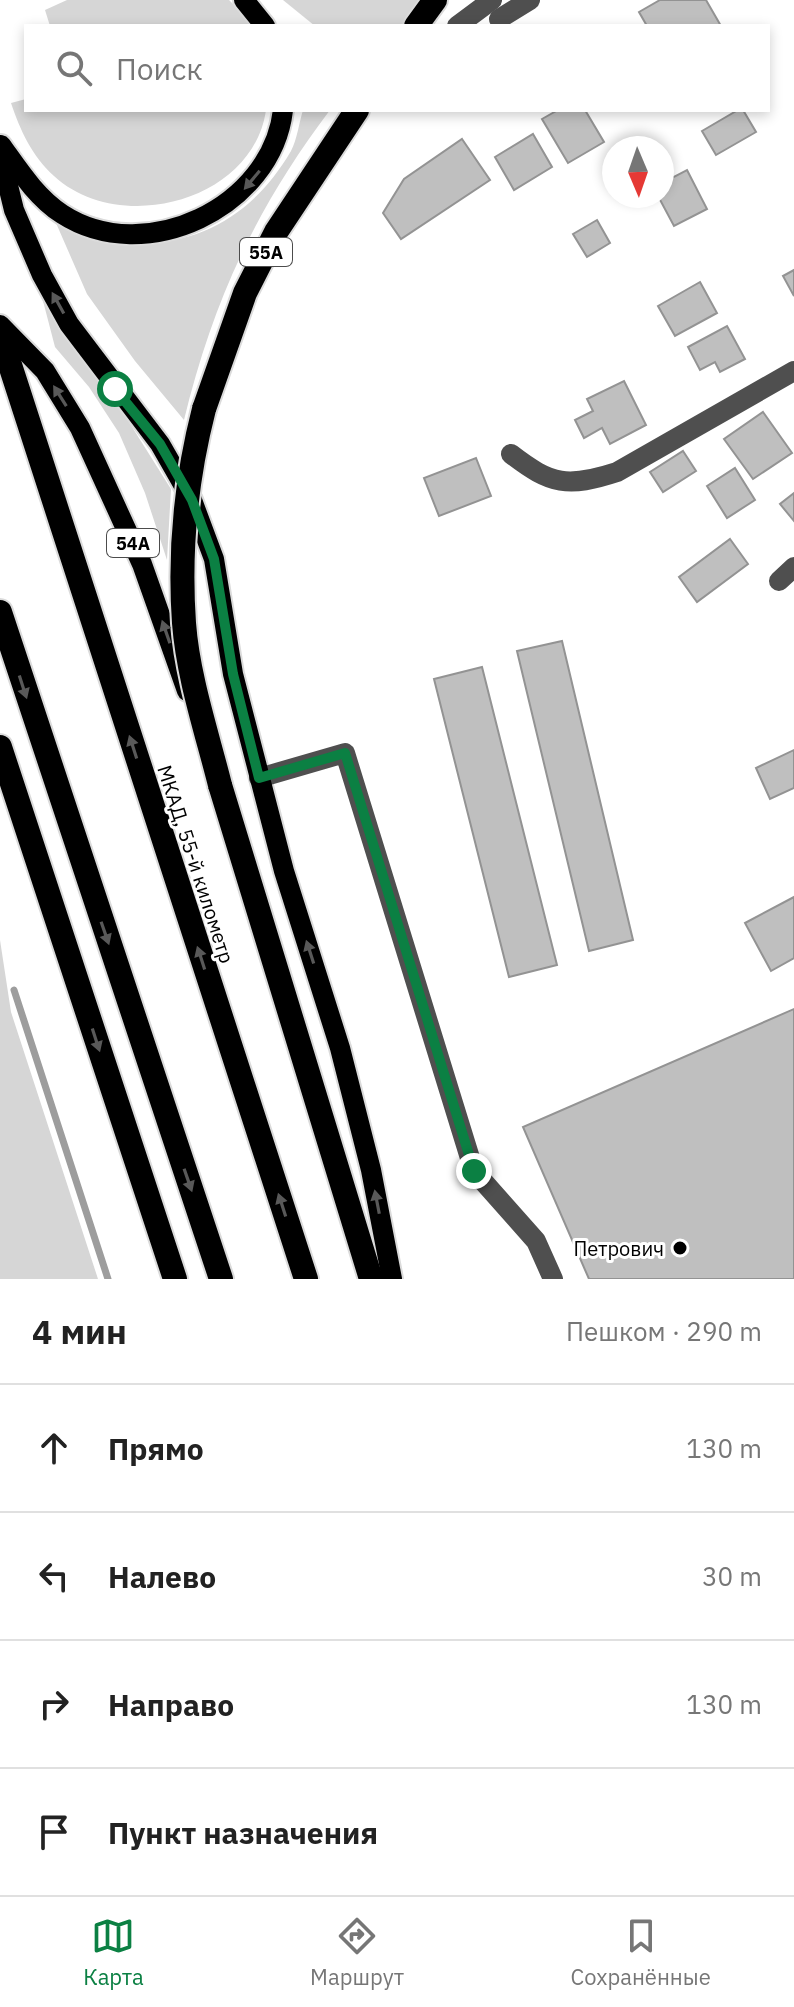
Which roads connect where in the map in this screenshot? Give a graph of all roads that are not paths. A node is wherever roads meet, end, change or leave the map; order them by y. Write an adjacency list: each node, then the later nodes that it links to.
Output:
1 (244, 0): 5 (main road)
2 (435, 0): 6 (highway)
3 (530, 0): 4 (street)
4 (495, 10): 7 (street)
5 (266, 23)
6 (417, 24)
7 (462, 24)
8 (283, 112): 10 (main road, one-way to 10)
9 (356, 112): 20 (highway, 55А, bridge)
10 (0, 143)
11 (0, 153): 19 (main road, one-way to 11)
12 (0, 325): 20 (main road, 54А, one-way to 12, bridge)
13 (0, 334): 24 (highway, МКАД, 55-й километр, one-way to 13)
14 (794, 371): 15 (street)
15 (511, 454)
16 (0, 612): 23 (highway, one-way to 23)
17 (0, 747): 21 (highway)
18 (0, 768): 21 (main road)
19 (259, 778): 26 (main road, one-way to 19); 27 (street)
20 (220, 785): 25 (highway, 54А)
21 (18, 807): 22 (highway, one-way to 22)
22 (175, 1279)
23 (221, 1279)
24 (306, 1279)
25 (371, 1279)
26 (392, 1279)
27 (553, 1279)

